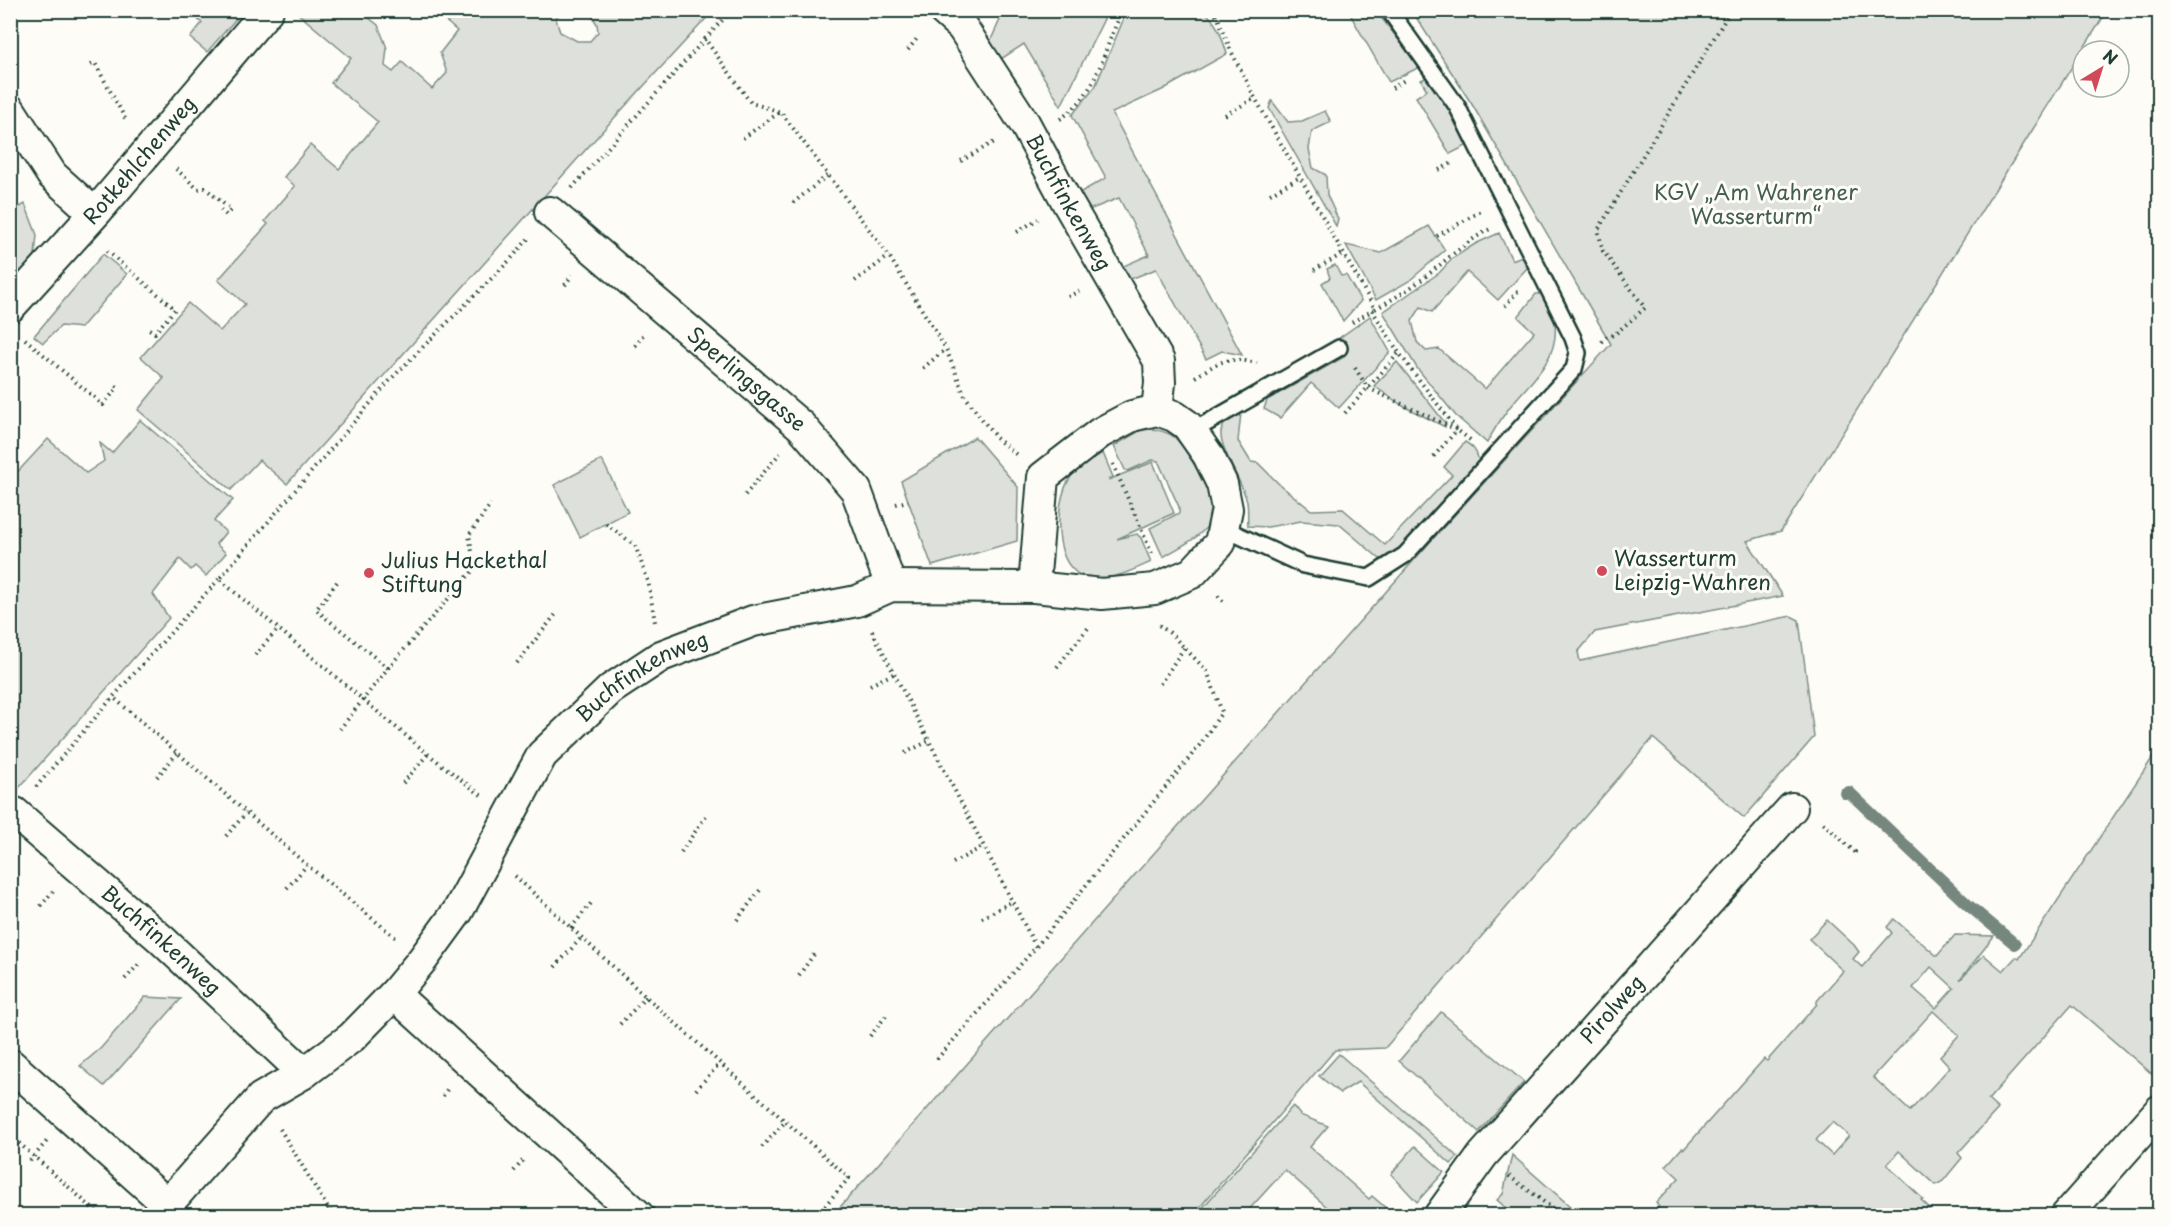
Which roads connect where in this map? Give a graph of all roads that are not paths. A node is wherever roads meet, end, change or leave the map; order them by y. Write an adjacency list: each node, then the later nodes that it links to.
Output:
1 (268, 10): 6 (street, Rotkehlchenweg)
2 (943, 10): 9 (street, Buchfinkenweg)
3 (1389, 10): 11 (lane)
4 (10, 110): 6 (street)
5 (550, 212): 12 (street, Sperlingsgasse)
6 (94, 213): 7 (street, Rotkehlchenweg)
7 (10, 307)
8 (1339, 348): 10 (lane)
9 (1157, 410): 10 (street, Buchfinkenweg); 13 (street)
10 (1191, 432): 11 (street, Buchfinkenweg)
11 (1223, 528): 13 (street, Buchfinkenweg)
12 (891, 586): 13 (street, Buchfinkenweg); 16 (street, Buchfinkenweg)
13 (1034, 587)
14 (1792, 808): 22 (street, Pirolweg)
15 (15, 813): 18 (street, Buchfinkenweg)
16 (394, 994): 18 (street, Buchfinkenweg); 21 (street)
17 (10, 1064): 20 (street, Buchfinkenweg)
18 (304, 1073): 20 (street, Buchfinkenweg)
19 (2160, 1110): 23 (street)
20 (162, 1210)
21 (639, 1215)
22 (1439, 1215)
23 (2066, 1215)

